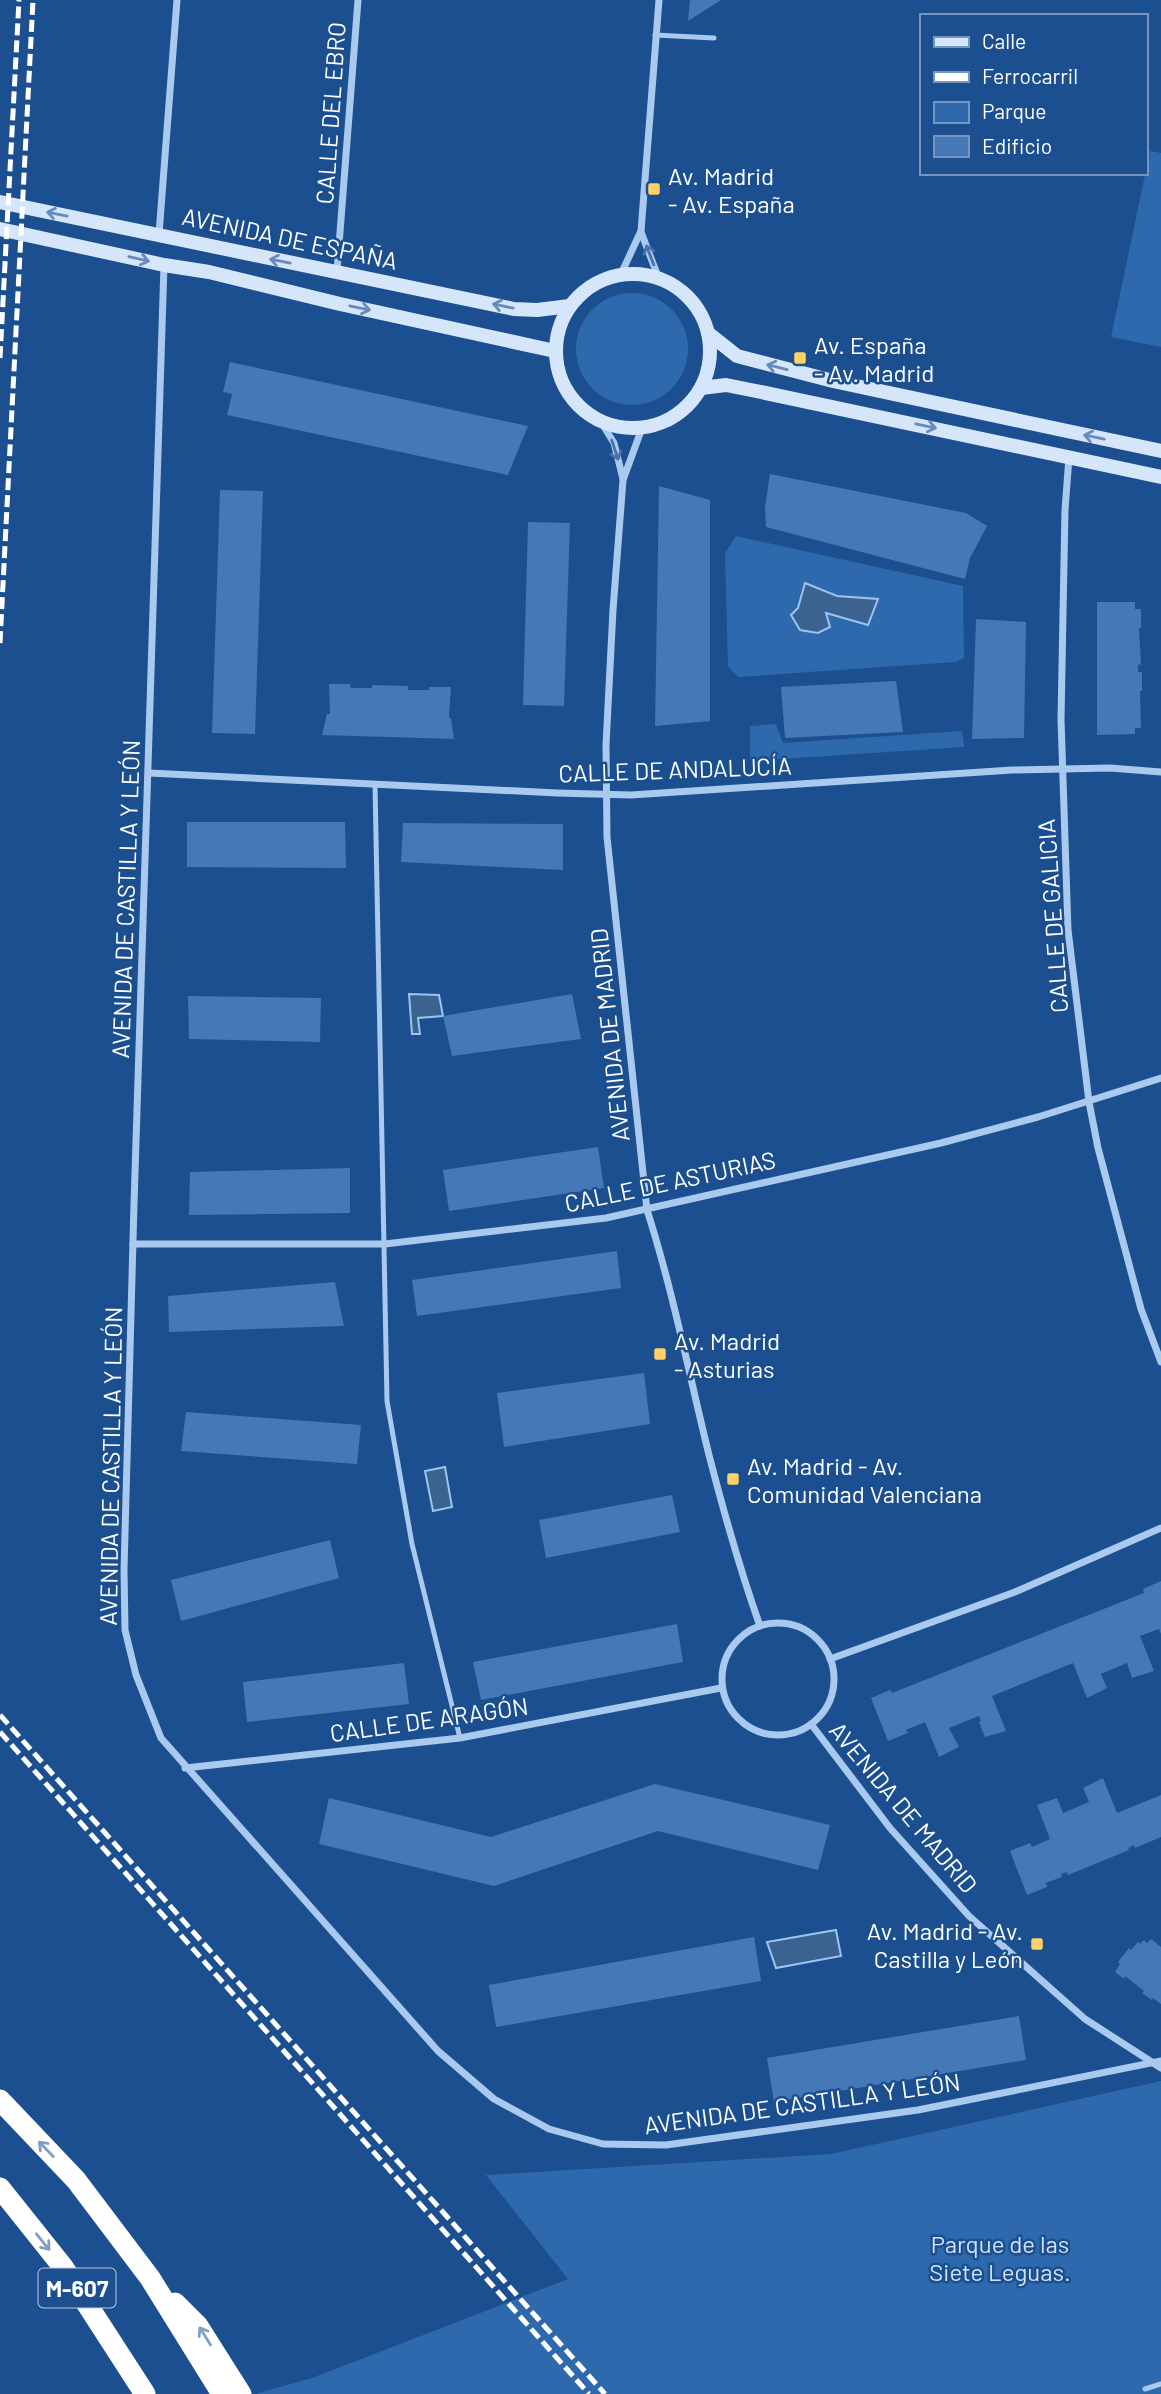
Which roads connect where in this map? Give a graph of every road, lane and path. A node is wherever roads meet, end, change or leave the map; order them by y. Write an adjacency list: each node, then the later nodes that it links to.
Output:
1 (177, 0): 9 (street)
2 (358, 0): 11 (street, CALLE DEL EBRO)
3 (659, 0): 4 (street)
4 (656, 35): 5 (lane); 8 (street)
5 (714, 37)
6 (0, 202): 9 (street, AVENIDA DE ESPAÑA, one-way to 6)
7 (0, 229): 10 (street, AVENIDA DE ESPAÑA, one-way to 10)
8 (641, 231): 12 (street); 13 (street, one-way to 8)
9 (159, 234): 11 (street, AVENIDA DE ESPAÑA, one-way to 9)
10 (164, 265): 16 (street, AVENIDA DE ESPAÑA, one-way to 16); 26 (street, AVENIDA DE CASTILLA Y LEÓN)
11 (337, 272): 14 (street, AVENIDA DE ESPAÑA, one-way to 11)
12 (621, 274): 13 (street); 14 (street)
13 (659, 279): 15 (street)
14 (570, 306): 16 (street)
15 (708, 333): 17 (street); 20 (street, one-way to 15)
16 (555, 351): 18 (street)
17 (701, 388): 19 (street); 21 (street, one-way to 21)
18 (601, 422): 19 (street); 23 (street, one-way to 23)
19 (642, 428): 23 (street, AVENIDA DE MADRID)
20 (1161, 452)
21 (1069, 456): 22 (street); 24 (street, CALLE DE GALICIA)
22 (1161, 477)
23 (624, 480): 28 (street, AVENIDA DE MADRID)
24 (1061, 768): 25 (street, CALLE DE ANDALUCÍA); 28 (street, CALLE DE ANDALUCÍA); 30 (street, CALLE DE GALICIA)
25 (1161, 772)
26 (149, 774): 27 (street, CALLE DE ANDALUCÍA); 32 (street, AVENIDA DE CASTILLA Y LEÓN)
27 (375, 785): 28 (street, CALLE DE ANDALUCÍA); 33 (lane)
28 (606, 795): 31 (street, AVENIDA DE MADRID)
29 (1161, 1078): 30 (street, CALLE DE ASTURIAS)
30 (1089, 1102): 31 (street, CALLE DE ASTURIAS); 34 (street, CALLE DE GALICIA)
31 (647, 1210): 33 (street, CALLE DE ASTURIAS); 36 (street, AVENIDA DE MADRID)
32 (133, 1244): 33 (street, CALLE DE ASTURIAS); 41 (street, AVENIDA DE CASTILLA Y LEÓN)
33 (385, 1244): 40 (lane)
34 (1161, 1362)
35 (1161, 1528): 37 (street)
36 (760, 1626): 37 (street); 38 (street)
37 (830, 1658): 39 (street)
38 (721, 1688): 39 (street); 40 (street, CALLE DE ARAGÓN)
39 (811, 1724): 43 (street, AVENIDA DE MADRID)
40 (460, 1738): 41 (street, CALLE DE ARAGÓN)
41 (185, 1768): 43 (street, AVENIDA DE CASTILLA Y LEÓN)
42 (1161, 2062): 43 (street, AVENIDA DE CASTILLA Y LEÓN)
43 (1151, 2064): 44 (street)
44 (1161, 2068)
45 (0, 2100): 47 (highway, M-607, one-way to 45)
46 (0, 2188): 50 (highway, M-607, one-way to 50)
47 (150, 2278): 51 (highway, M-607); 52 (highway, one-way to 47)
48 (1161, 2384): 49 (lane)
49 (1145, 2389)
50 (145, 2394)
51 (222, 2394)
52 (242, 2394)

